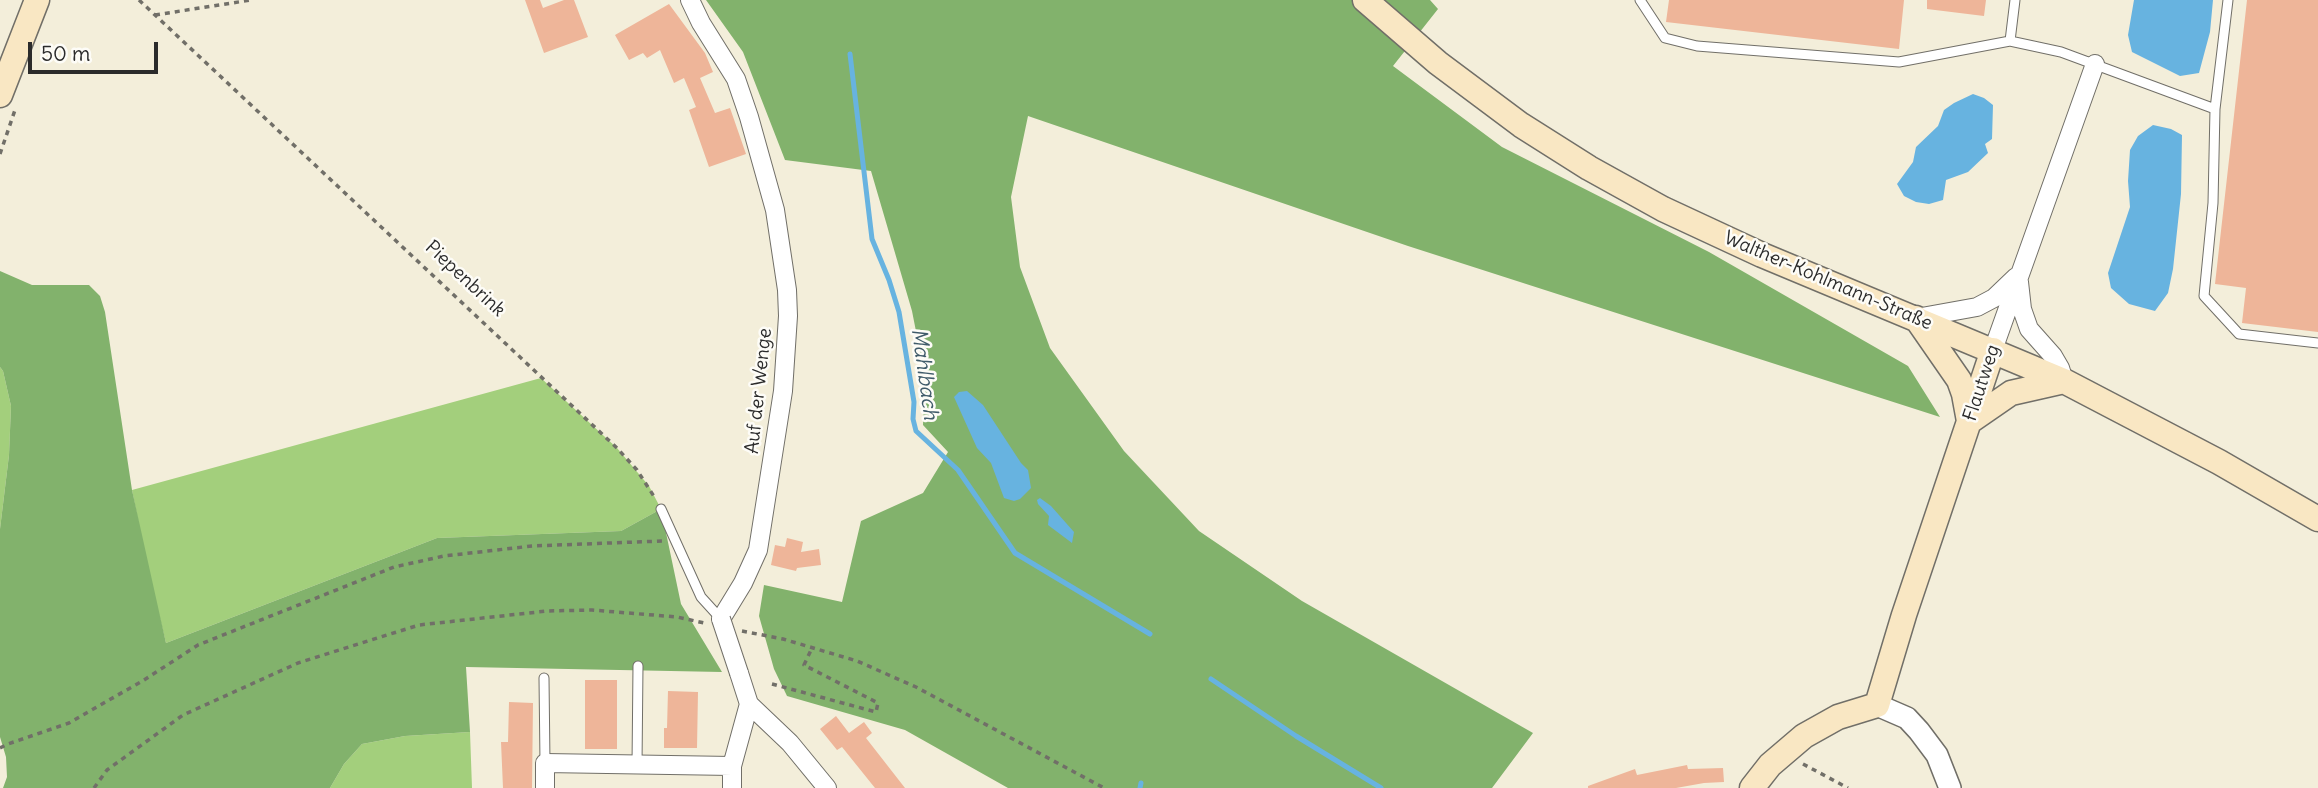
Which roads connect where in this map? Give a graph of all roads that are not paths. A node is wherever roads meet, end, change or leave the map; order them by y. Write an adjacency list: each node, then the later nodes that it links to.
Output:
1 (37, 0): 9 (main road)
2 (690, 0): 19 (street, Auf der Wenge)
3 (1365, 0): 12 (main road, Walther-Kohlmann-Straße)
4 (1640, 0): 7 (lane)
5 (2015, 0): 7 (lane)
6 (2228, 0): 10 (lane)
7 (2010, 41): 8 (lane)
8 (2095, 64): 10 (lane); 11 (street, Flautweg)
9 (0, 95)
10 (2215, 109): 13 (lane)
11 (2019, 275): 12 (street); 14 (street, Flautweg); 15 (street)
12 (1916, 318): 14 (main road, Walther-Kohlmann-Straße); 16 (main road)
13 (2318, 343)
14 (1993, 350): 15 (main road, Walther-Kohlmann-Straße); 16 (main road, Flautweg)
15 (2064, 381): 16 (main road); 18 (main road, Walther-Kohlmann-Straße)
16 (1969, 422): 23 (main road, Flautweg)
17 (661, 509): 19 (lane)
18 (2318, 519)
19 (718, 623): 22 (street, bridge)
20 (638, 666): 25 (lane)
21 (544, 678): 24 (lane)
22 (748, 704): 26 (street); 29 (street)
23 (1877, 705): 30 (main road); 31 (street)
24 (544, 763): 25 (street); 27 (street)
25 (636, 765): 26 (street)
26 (732, 766): 28 (street)
27 (545, 788)
28 (732, 788)
29 (827, 788)
30 (1752, 788)
31 (1950, 788)

